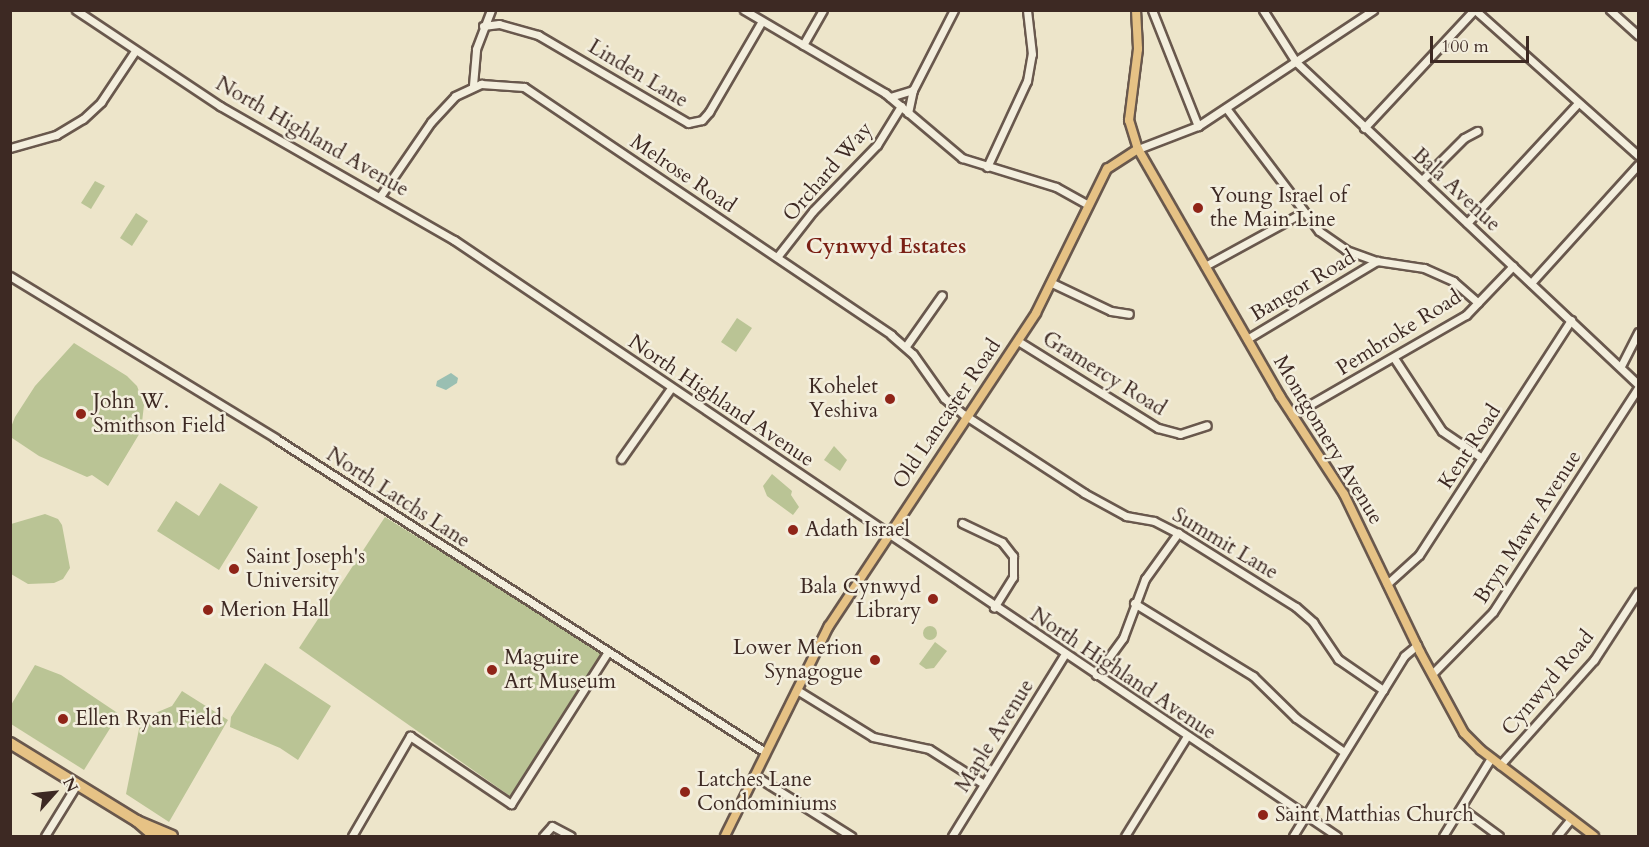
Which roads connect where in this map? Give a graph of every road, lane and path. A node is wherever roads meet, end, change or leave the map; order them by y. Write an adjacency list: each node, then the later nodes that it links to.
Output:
1 (76, 10): 18 (street, North Highland Avenue)
2 (744, 10): 13 (street)
3 (823, 10): 17 (street)
4 (954, 10): 21 (street)
5 (1027, 10): 34 (street)
6 (1136, 10): 31 (main road, Montgomery Avenue)
7 (1152, 10): 27 (street)
8 (1263, 10): 19 (street, Bala Avenue)
9 (1373, 10): 19 (street)
10 (1474, 10): 23 (street); 28 (street)
11 (1610, 10): 16 (street)
12 (491, 11): 14 (street); 15 (street)
13 (762, 21): 14 (street, Linden Lane); 17 (street)
14 (499, 24): 15 (street, Linden Lane)
15 (483, 26): 20 (street)
16 (1638, 35)
17 (802, 45): 22 (street)
18 (135, 51): 30 (street); 36 (street, North Highland Avenue)
19 (1296, 62): 25 (street); 28 (street, Bala Avenue)
20 (473, 85): 36 (street); 40 (street, Melrose Road)
21 (913, 90): 22 (street); 26 (street)
22 (890, 97): 24 (street)
23 (1578, 103): 32 (street); 39 (street)
24 (901, 106): 26 (street); 40 (street, Orchard Way)
25 (1226, 108): 27 (street); 38 (street)
26 (908, 113): 34 (street)
27 (1198, 126): 31 (street)
28 (1364, 128): 35 (street, Bala Avenue)
29 (1477, 131): 35 (street)
30 (10, 148)
31 (1138, 149): 37 (main road, Old Lancaster Road); 42 (main road, Montgomery Avenue)
32 (1638, 155)
33 (1638, 165): 46 (street)
34 (987, 167): 37 (street)
35 (1422, 180): 39 (street, Bala Avenue)
36 (381, 195): 58 (street, North Highland Avenue)
37 (1088, 205): 45 (main road, Old Lancaster Road)
38 (1302, 213): 41 (street); 42 (street)
39 (1467, 223): 43 (street, Bala Avenue)
40 (777, 257): 54 (street, Melrose Road)
41 (1377, 261): 48 (street); 52 (street, Bangor Road)
42 (1205, 266): 52 (main road, Montgomery Avenue)
43 (1513, 266): 46 (street, Bala Avenue); 48 (street, Pembroke Road)
44 (10, 276): 72 (street, North Latchs Lane)
45 (1052, 283): 49 (street); 53 (main road, Old Lancaster Road)
46 (1531, 283): 50 (street, Bala Avenue)
47 (942, 295): 54 (street)
48 (1478, 303): 55 (street, Pembroke Road)
49 (1129, 314)
50 (1571, 320): 56 (street, Bala Avenue); 62 (street, Kent Road)
51 (1638, 332): 56 (street)
52 (1247, 339): 59 (main road, Montgomery Avenue)
53 (1018, 341): 60 (main road, Old Lancaster Road); 61 (street, Gramercy Road)
54 (906, 346): 60 (street, Melrose Road)
55 (1394, 358): 59 (street, Pembroke Road); 62 (street)
56 (1621, 366): 57 (street, Bala Avenue)
57 (1638, 386): 74 (street, Bryn Mawr Avenue)
58 (671, 388): 63 (street); 65 (street, North Highland Avenue)
59 (1292, 415): 67 (main road, Montgomery Avenue)
60 (968, 416): 65 (main road, Old Lancaster Road); 66 (street, Summit Lane)
61 (1207, 425)
62 (1482, 458): 67 (street, Kent Road)
63 (621, 459)
64 (962, 523): 70 (street)
65 (888, 532): 70 (street, North Highland Avenue); 76 (main road, Old Lancaster Road)
66 (1178, 533): 69 (street); 77 (street, Summit Lane)
67 (1387, 584): 71 (main road, Montgomery Avenue)
68 (1638, 592): 83 (street, Cynwyd Road)
69 (1134, 603): 75 (street); 81 (street)
70 (994, 608): 73 (street, North Highland Avenue)
71 (1417, 645): 74 (main road, Montgomery Avenue); 77 (street)
72 (608, 652): 80 (street, North Latchs Lane); 94 (street)
73 (1065, 654): 75 (street, North Highland Avenue); 86 (street, Maple Avenue)
74 (1432, 674): 82 (main road, Montgomery Avenue)
75 (1096, 675): 78 (street, North Highland Avenue)
76 (797, 690): 80 (main road, Old Lancaster Road); 86 (street)
77 (1383, 690): 81 (street)
78 (1187, 736): 88 (street, North Highland Avenue); 100 (street)
79 (10, 743): 85 (highway)
80 (765, 752): 84 (main road, Old Lancaster Road)
81 (1344, 752): 88 (street)
82 (1491, 758): 83 (main road, Montgomery Avenue); 87 (street, Cynwyd Road)
83 (1500, 765): 89 (main road, Montgomery Avenue)
84 (754, 775): 97 (main road, Old Lancaster Road); 98 (street)
85 (77, 784): 90 (highway); 91 (street)
86 (984, 784): 99 (street, Maple Avenue)
87 (1461, 808): 103 (street, Cynwyd Road); 104 (street)
88 (1305, 815): 101 (street); 102 (street, North Highland Avenue)
89 (1571, 819): 105 (street); 106 (main road, Montgomery Avenue)
90 (137, 821): 92 (highway); 93 (highway)
91 (45, 837)
92 (154, 837)
93 (171, 837)
94 (352, 837)
95 (543, 837): 96 (street)
96 (571, 837)
97 (725, 837)
98 (851, 837)
99 (952, 837)
100 (1125, 837)
101 (1293, 837)
102 (1337, 837)
103 (1443, 837)
104 (1499, 837)
105 (1557, 837)
106 (1594, 837)

